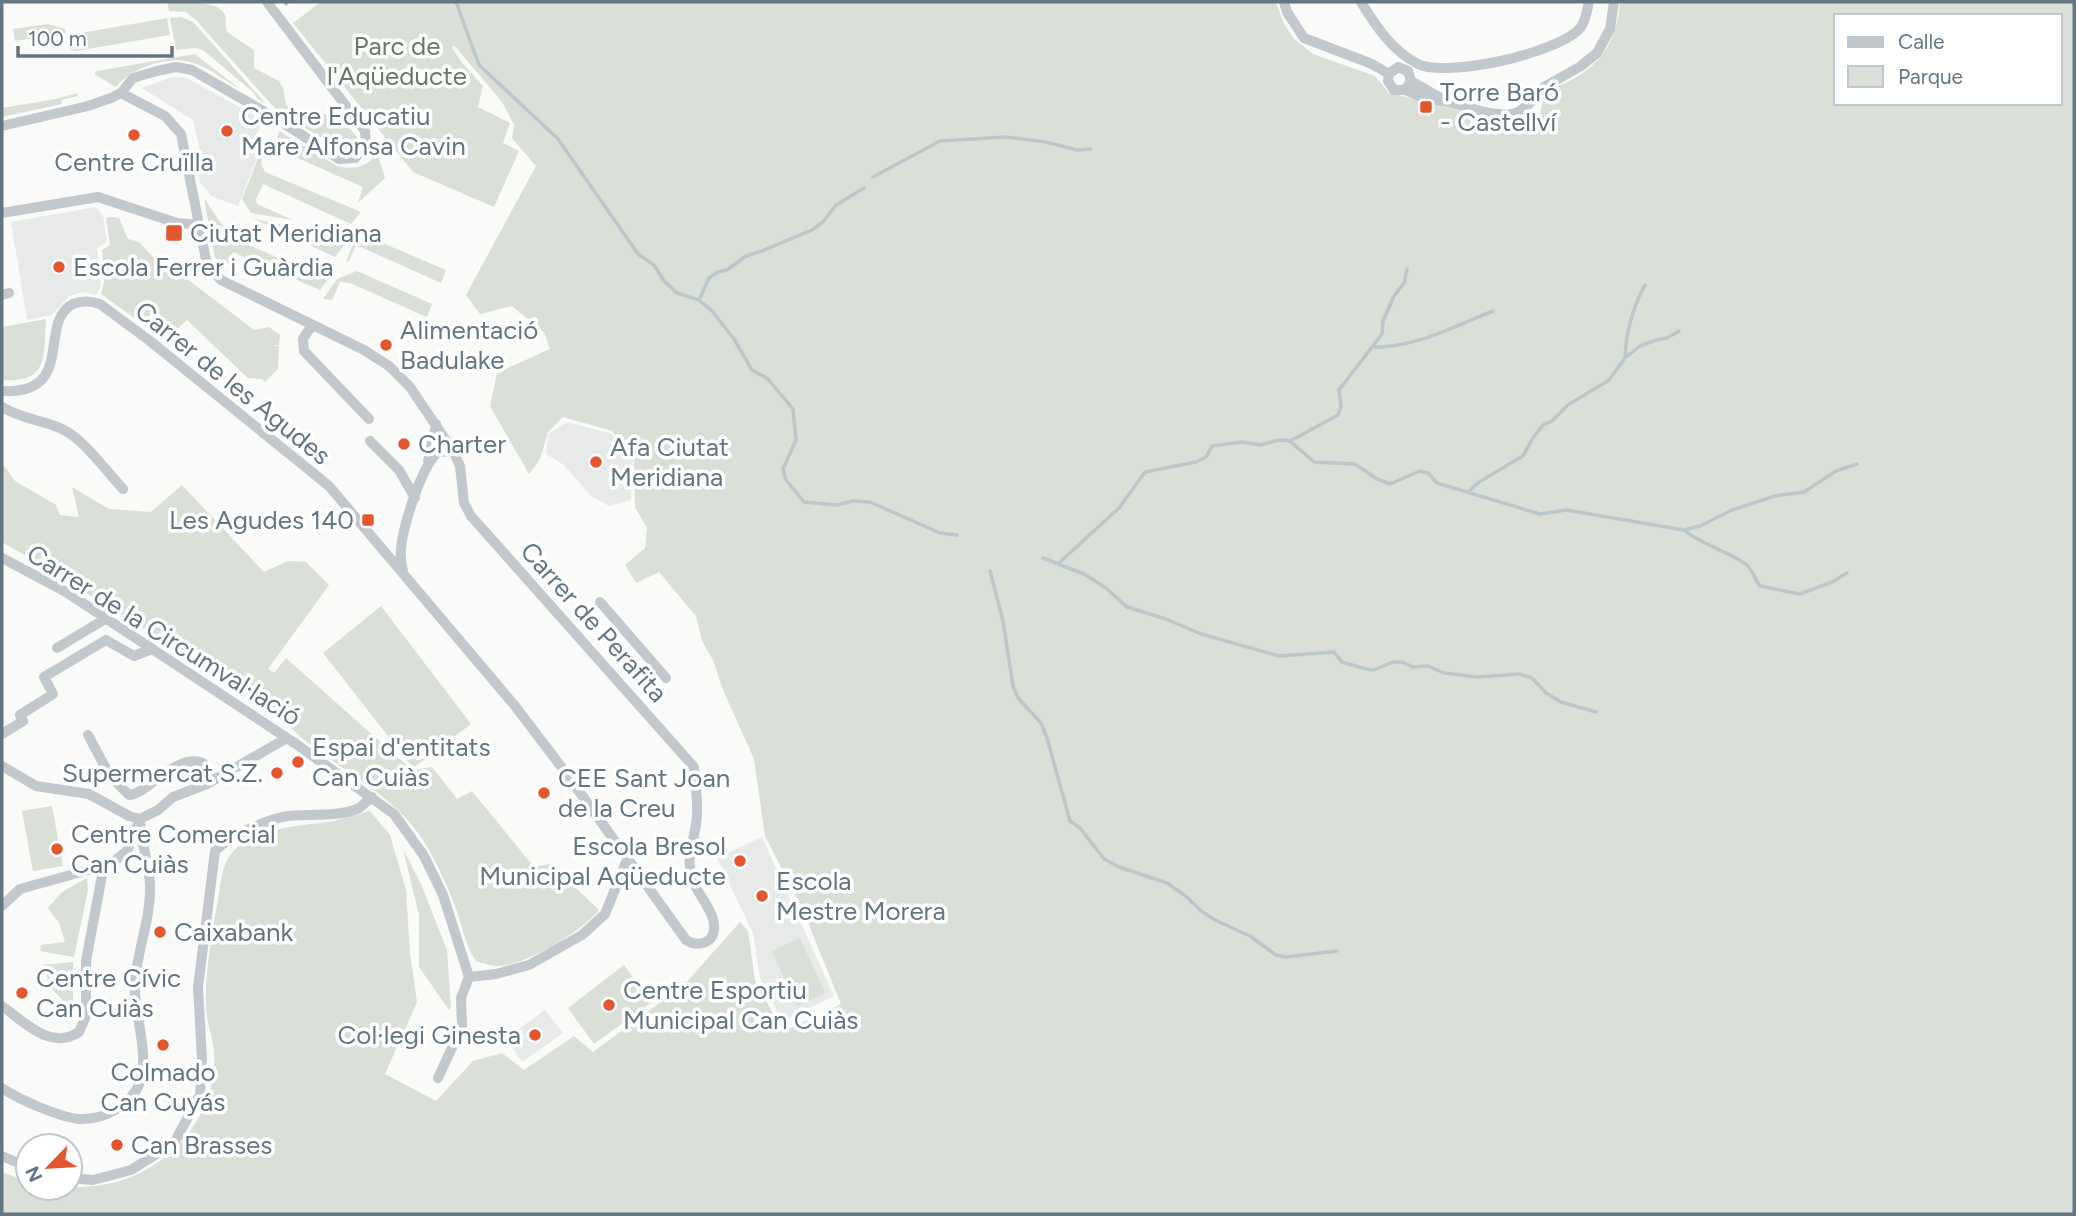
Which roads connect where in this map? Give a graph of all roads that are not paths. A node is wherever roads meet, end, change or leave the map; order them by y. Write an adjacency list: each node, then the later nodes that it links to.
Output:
1 (267, 2): 9 (street)
2 (1284, 2): 7 (street)
3 (1361, 2): 6 (street)
4 (1589, 2): 6 (street)
5 (1614, 2): 8 (street)
6 (1420, 65): 8 (street)
7 (1389, 74): 8 (street); 8 (street)
8 (1409, 82)
9 (121, 93): 10 (street); 12 (street, Carrer de Perafita)
10 (2, 126)
11 (2, 213): 12 (street)
12 (199, 225): 13 (street, Carrer de Perafita)
13 (312, 325): 16 (street); 17 (street, Carrer de Perafita)
14 (2, 391): 24 (street, Carrer de les Agudes)
15 (2, 407): 21 (street)
16 (369, 419)
17 (436, 424): 19 (street, Carrer de Perafita); 20 (street)
18 (370, 440): 22 (street)
19 (453, 451): 20 (street); 39 (street, Carrer de Perafita)
20 (428, 463): 22 (street)
21 (123, 489)
22 (415, 498): 23 (street)
23 (402, 539): 24 (street); 26 (street)
24 (385, 551): 26 (street)
25 (2, 558): 28 (street, Carrer de la Circumval·lació)
26 (407, 580): 39 (street)
27 (600, 602): 31 (street, Carrer de Perafita)
28 (106, 619): 29 (street); 30 (street, Carrer de la Circumval·lació)
29 (57, 648)
30 (152, 649): 32 (street); 34 (street, Carrer de la Circumval·lació)
31 (666, 678)
32 (2, 734)
33 (88, 735): 36 (street)
34 (287, 738): 36 (street); 37 (street, Carrer de la Circumval·lació)
35 (2, 766): 38 (street)
36 (214, 780): 38 (street)
37 (372, 797): 42 (street, Carrer de la Circumval·lació); 46 (street)
38 (141, 819): 40 (street); 45 (street)
39 (627, 860): 42 (street)
40 (111, 863): 41 (street); 43 (street)
41 (2, 906)
42 (469, 977): 44 (street)
43 (2, 1006)
44 (438, 1078)
45 (2, 1088)
46 (84, 1179)

